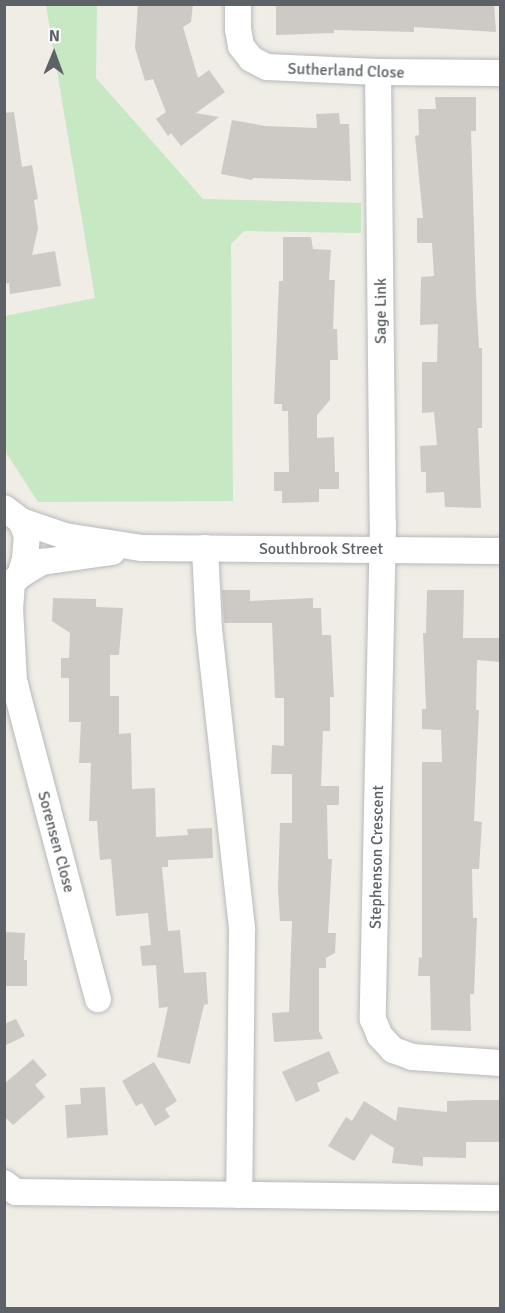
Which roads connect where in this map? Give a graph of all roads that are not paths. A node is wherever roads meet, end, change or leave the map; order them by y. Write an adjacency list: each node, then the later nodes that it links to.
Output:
1 (238, 4): 2 (street, Sutherland Close)
2 (378, 72): 3 (street, Sutherland Close); 7 (street, Sage Link)
3 (501, 73)
4 (13, 514): 5 (street, Southbrook Street); 9 (street, Sorensen Close)
5 (141, 548): 6 (street, Southbrook Street); 9 (street, Southbrook Street)
6 (205, 548): 7 (street, Southbrook Street); 14 (street)
7 (383, 549): 8 (street, Southbrook Street); 12 (street, Stephenson Crescent)
8 (501, 551)
9 (12, 581): 10 (street, Sorensen Close)
10 (10, 675): 11 (street, Sorensen Close)
11 (98, 999)
12 (501, 1063)
13 (4, 1183): 14 (street)
14 (239, 1195): 15 (street)
15 (501, 1198)

